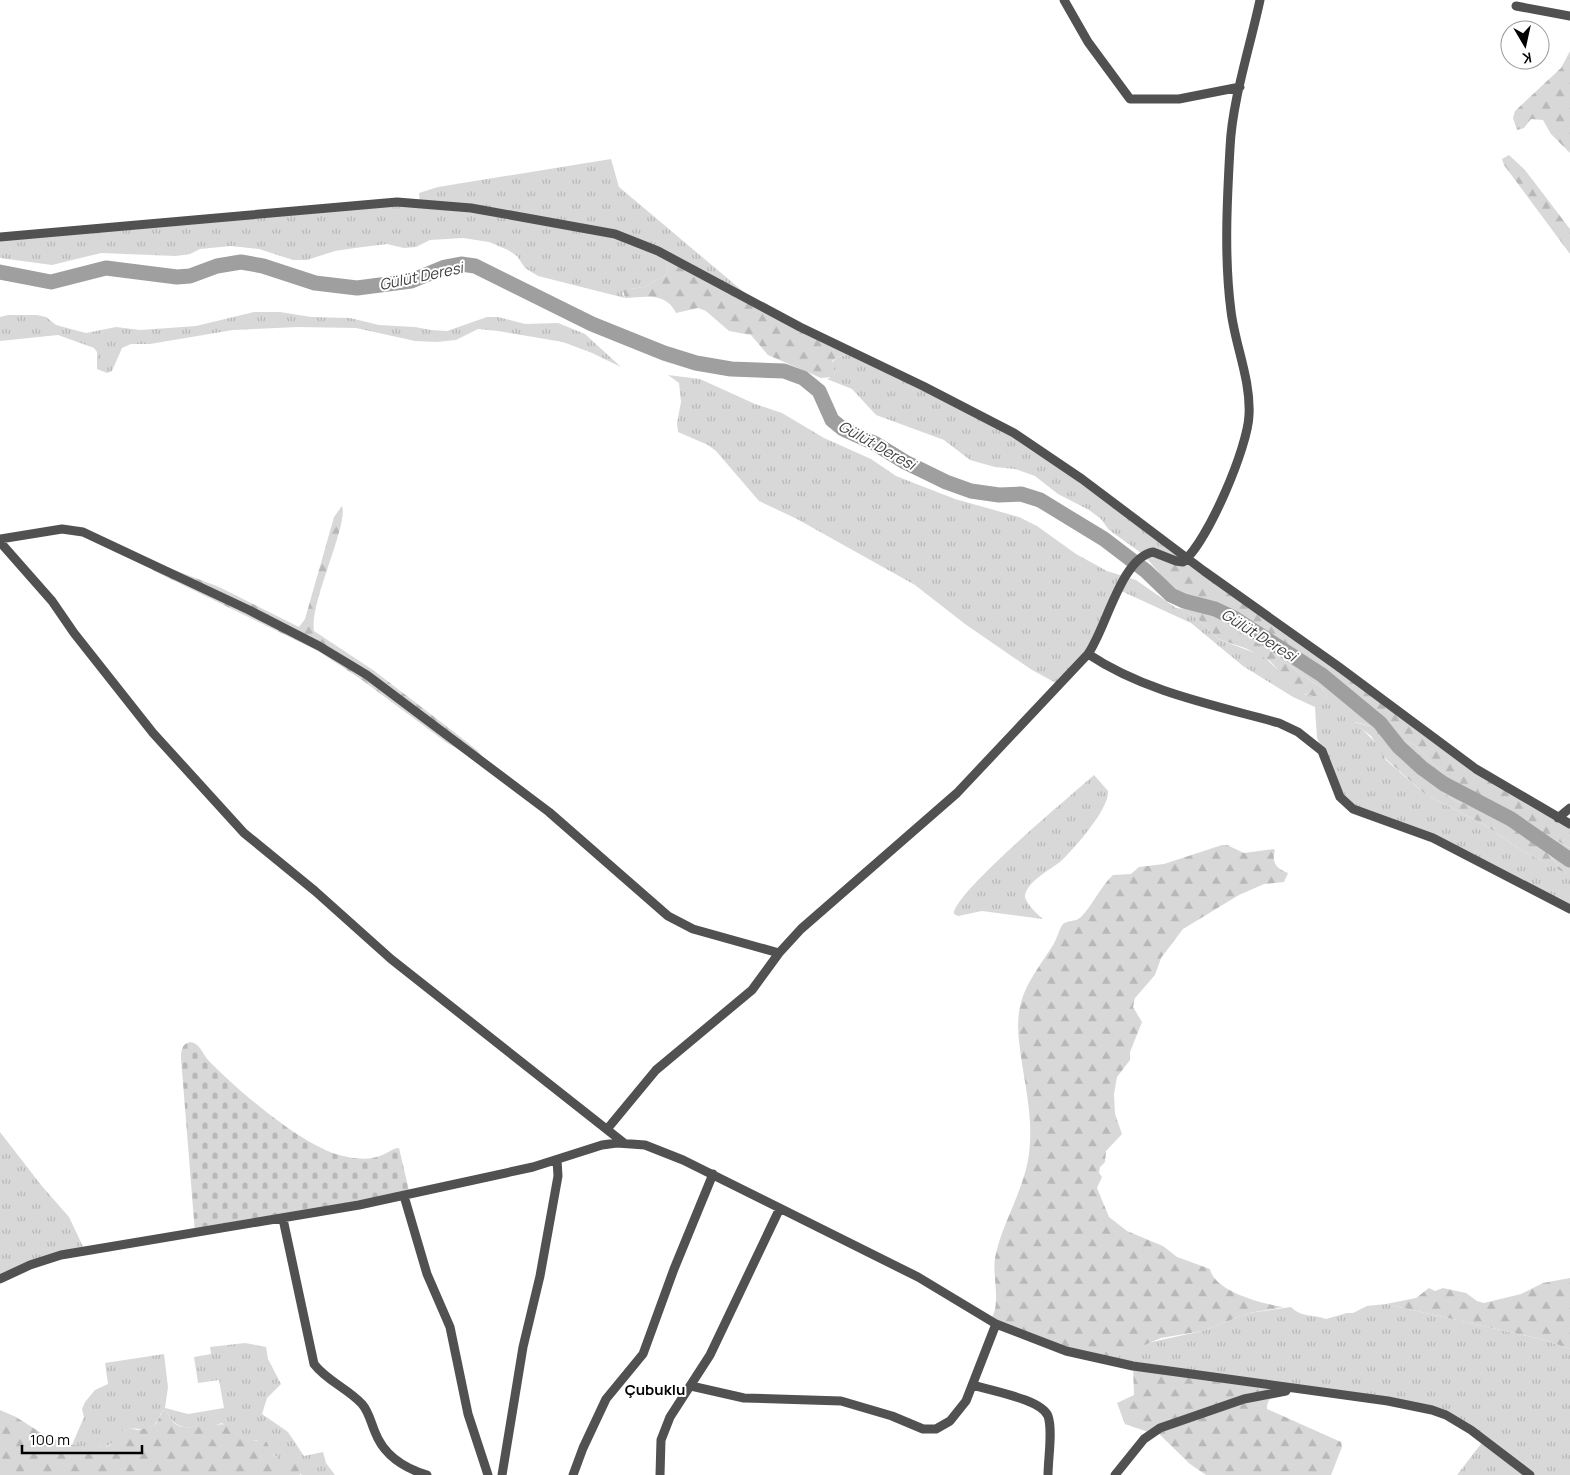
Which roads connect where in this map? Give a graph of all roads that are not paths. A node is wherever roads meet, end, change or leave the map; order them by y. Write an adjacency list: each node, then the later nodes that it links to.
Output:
1 (1064, 0): 5 (street)
2 (1260, 0): 5 (street)
3 (1516, 6): 4 (street)
4 (1570, 16)
5 (1240, 87): 8 (street)
6 (0, 238): 8 (street)
7 (0, 541): 14 (street); 15 (street)
8 (1187, 558): 9 (street); 11 (street)
9 (1088, 654): 13 (street); 14 (street)
10 (1570, 808): 11 (street)
11 (1558, 818): 12 (street)
12 (1570, 824)
13 (1570, 909)
14 (779, 953): 15 (street)
15 (608, 1128): 16 (street)
16 (624, 1143): 17 (street); 18 (street)
17 (557, 1160): 19 (street); 29 (street)
18 (713, 1174): 20 (street); 30 (street)
19 (404, 1196): 21 (street); 28 (street)
20 (780, 1208): 23 (street); 24 (street)
21 (283, 1219): 22 (street); 27 (street)
22 (0, 1279)
23 (996, 1324): 25 (street); 26 (street)
24 (691, 1386): 25 (street); 31 (street)
25 (973, 1386): 32 (street)
26 (1293, 1389): 33 (street); 34 (street)
27 (428, 1475)
28 (488, 1475)
29 (502, 1475)
30 (573, 1475)
31 (660, 1475)
32 (1048, 1475)
33 (1115, 1475)
34 (1530, 1475)

